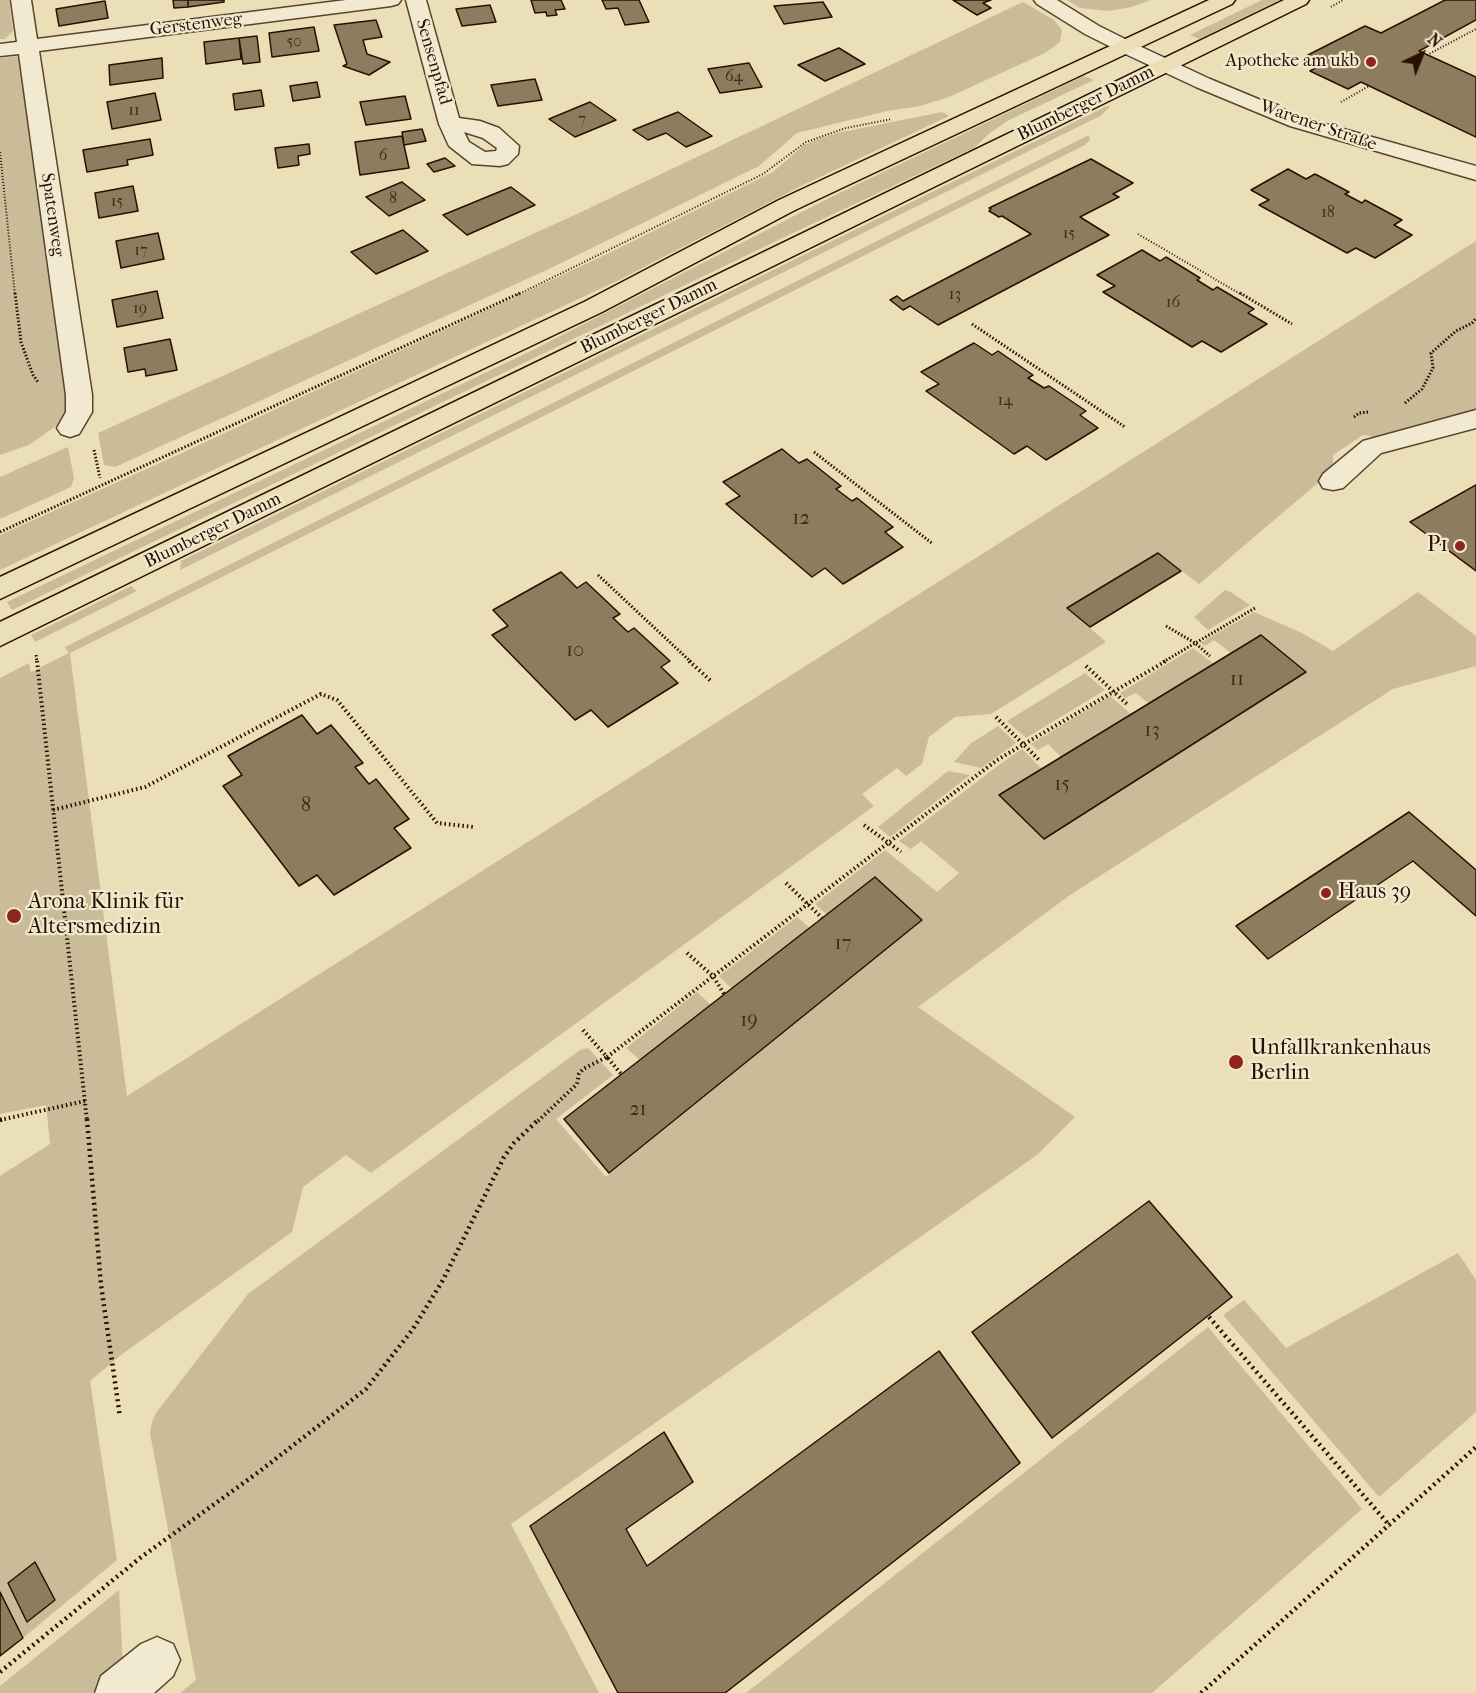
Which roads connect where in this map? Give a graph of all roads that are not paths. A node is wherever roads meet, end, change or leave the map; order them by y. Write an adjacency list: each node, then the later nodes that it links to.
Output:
1 (21, 0): 7 (street, Spatenweg)
2 (391, 0): 7 (street, Gerstenweg)
3 (416, 0): 11 (street, Sensenpfad)
4 (1044, 0): 8 (street, Warener Straße)
5 (1225, 0): 8 (main road, Blumberger Damm)
6 (1299, 0): 10 (main road, Blumberger Damm)
7 (28, 46): 9 (street, Gerstenweg); 14 (street, Spatenweg)
8 (1126, 47): 10 (street, Warener Straße); 16 (main road, Blumberger Damm)
9 (0, 50)
10 (1164, 66): 12 (street, Warener Straße); 17 (main road, Blumberger Damm)
11 (450, 124)
12 (1476, 173)
13 (1476, 419): 15 (street)
14 (70, 428)
15 (1333, 481)
16 (0, 589)
17 (0, 635)
18 (157, 1660): 19 (street)
19 (118, 1693)

